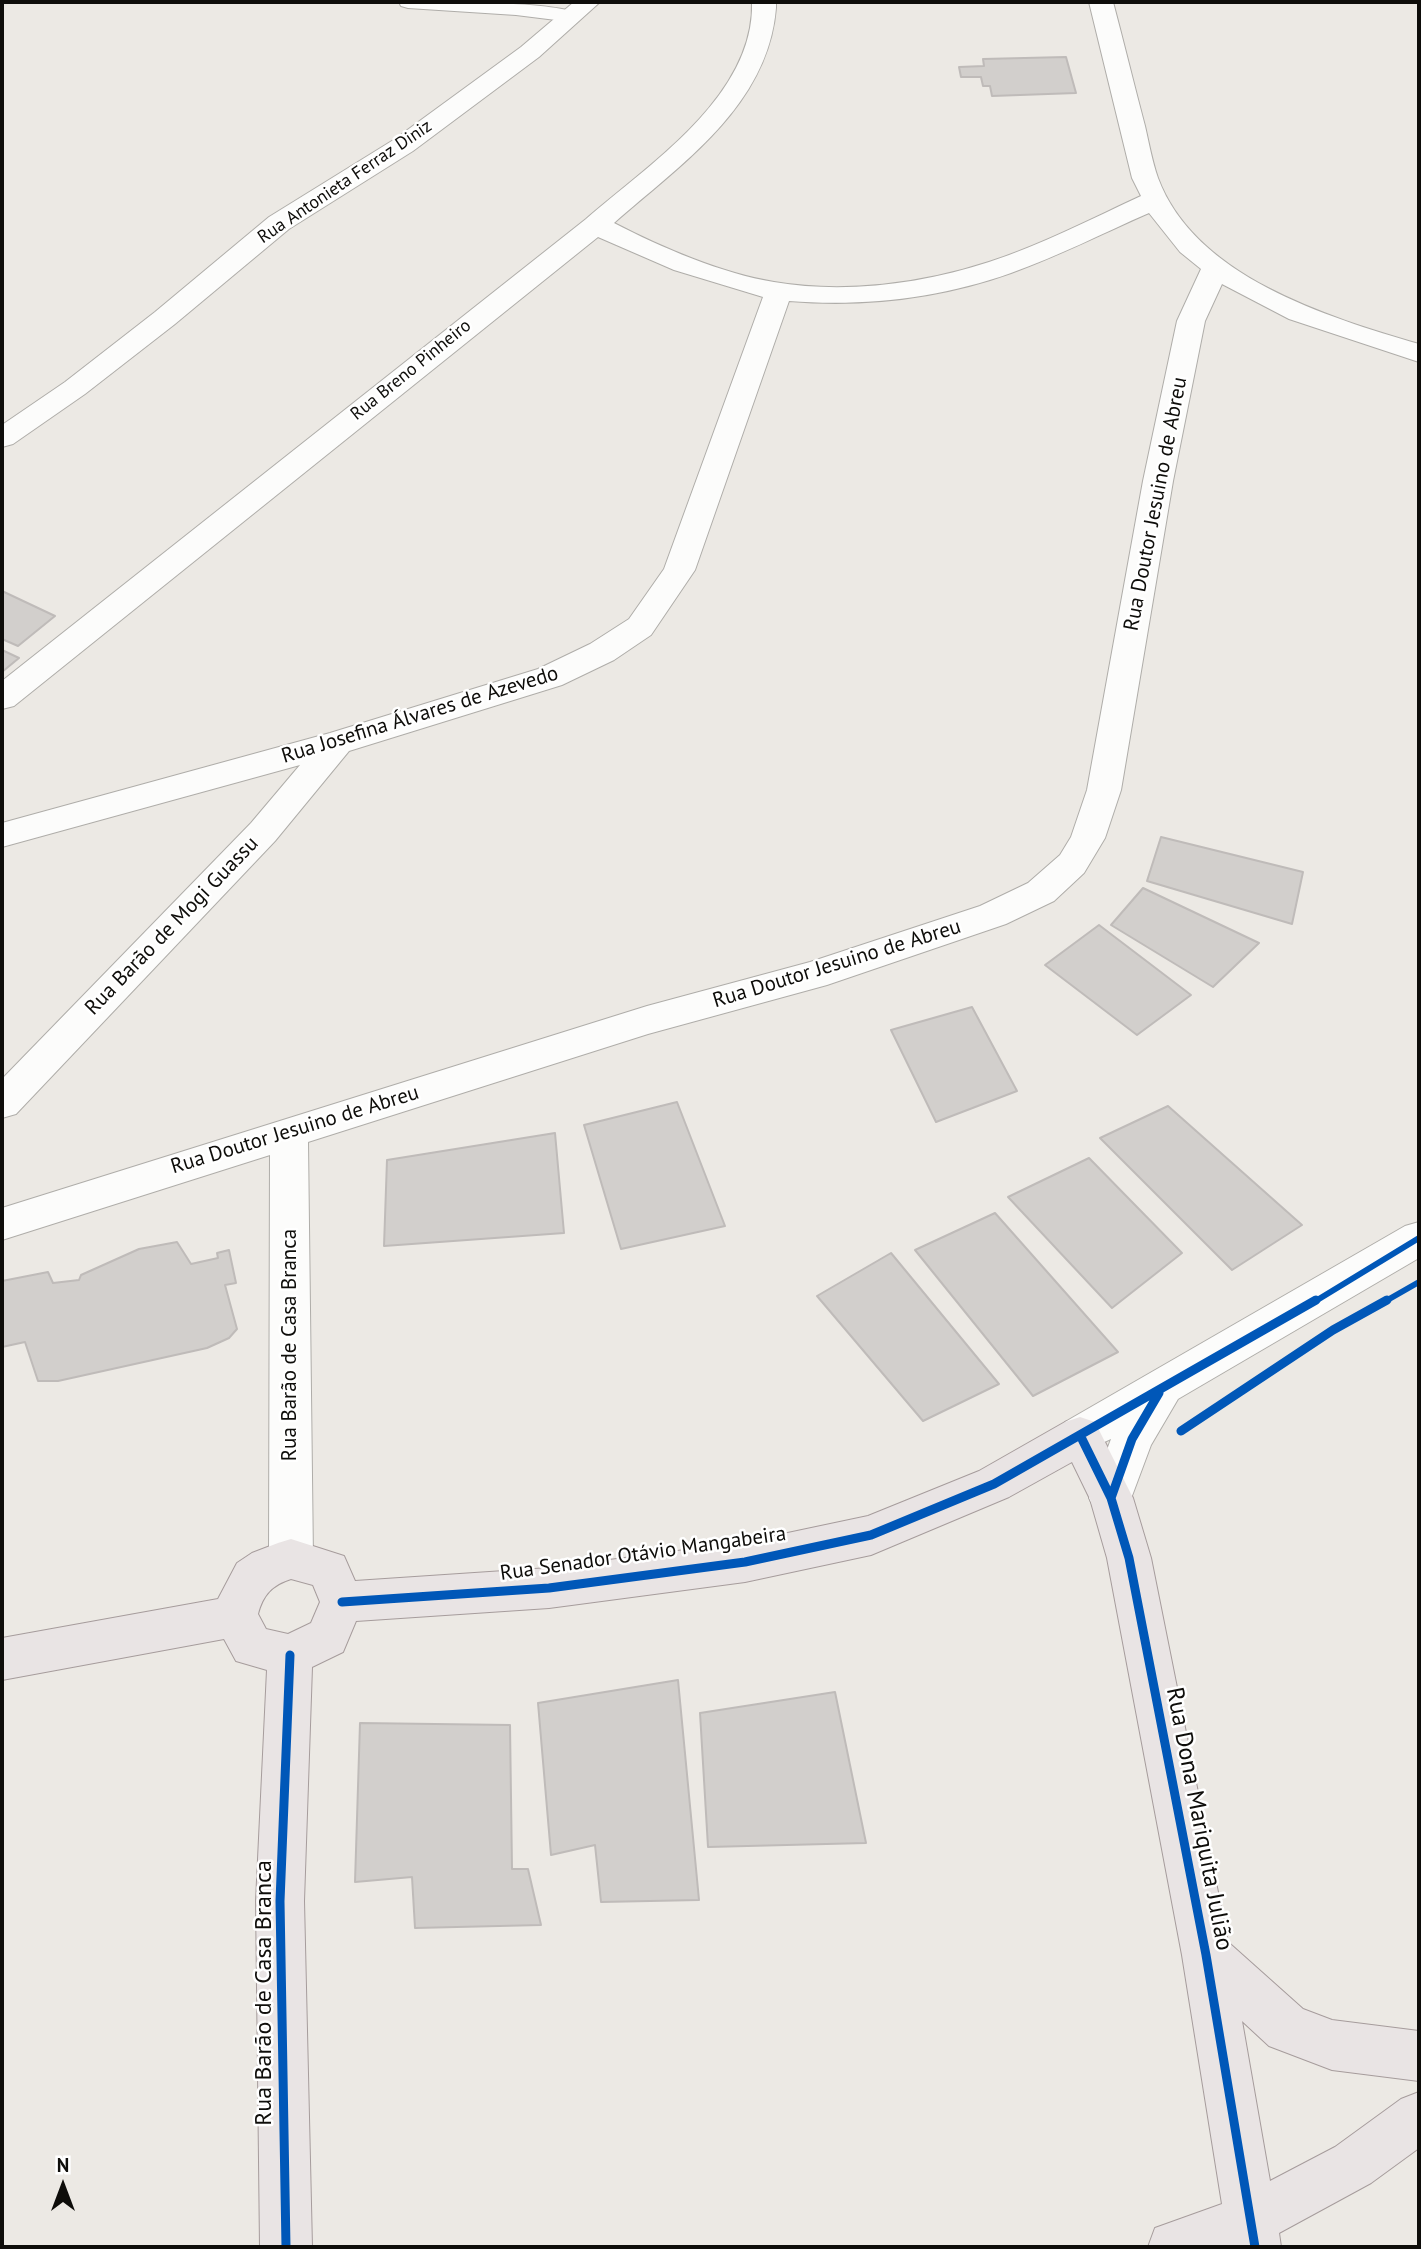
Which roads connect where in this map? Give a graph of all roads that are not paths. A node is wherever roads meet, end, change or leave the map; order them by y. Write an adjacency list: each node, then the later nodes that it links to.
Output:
1 (408, 2): 4 (lane)
2 (764, 2): 6 (street, Rua Breno Pinheiro)
3 (1101, 2): 5 (street)
4 (580, 9): 10 (street, Rua Antonieta Ferraz Diniz)
5 (1153, 201): 7 (street); 8 (street)
6 (596, 225): 8 (street); 11 (street, Rua Breno Pinheiro)
7 (1215, 268): 9 (street); 15 (street, Rua Doutor Jesuino de Abreu)
8 (779, 291): 12 (street, Rua Josefina Álvares de Azevedo)
9 (1419, 353)
10 (2, 438)
11 (2, 698)
12 (337, 743): 13 (street, Rua Josefina Álvares de Azevedo); 14 (street, Rua Barão de Mogi Guassu)
13 (2, 835)
14 (2, 1102)
15 (289, 1131): 16 (street, Rua Doutor Jesuino de Abreu); 21 (street, Rua Barão de Casa Branca)
16 (2, 1224)
17 (1419, 1238): 18 (street, Rua Senador Otávio Mangabeira)
18 (1163, 1388): 19 (street, Rua Senador Otávio Mangabeira); 20 (street, Rua Senador Otávio Mangabeira)
19 (1080, 1435): 20 (main road, Rua Dona Mariquita Julião); 22 (main road, Rua Senador Otávio Mangabeira)
20 (1111, 1498): 26 (main road, Rua Dona Mariquita Julião)
21 (291, 1559): 22 (main road); 23 (main road)
22 (342, 1602): 24 (main road)
23 (235, 1616): 24 (main road); 25 (main road)
24 (290, 1655): 30 (main road, Rua Barão de Casa Branca)
25 (2, 1660)
26 (1206, 1955): 27 (main road); 29 (main road, Rua Dona Mariquita Julião)
27 (1419, 2056)
28 (1419, 2118): 29 (main road)
29 (1253, 2233): 31 (main road)
30 (285, 2247)
31 (1174, 2247)

